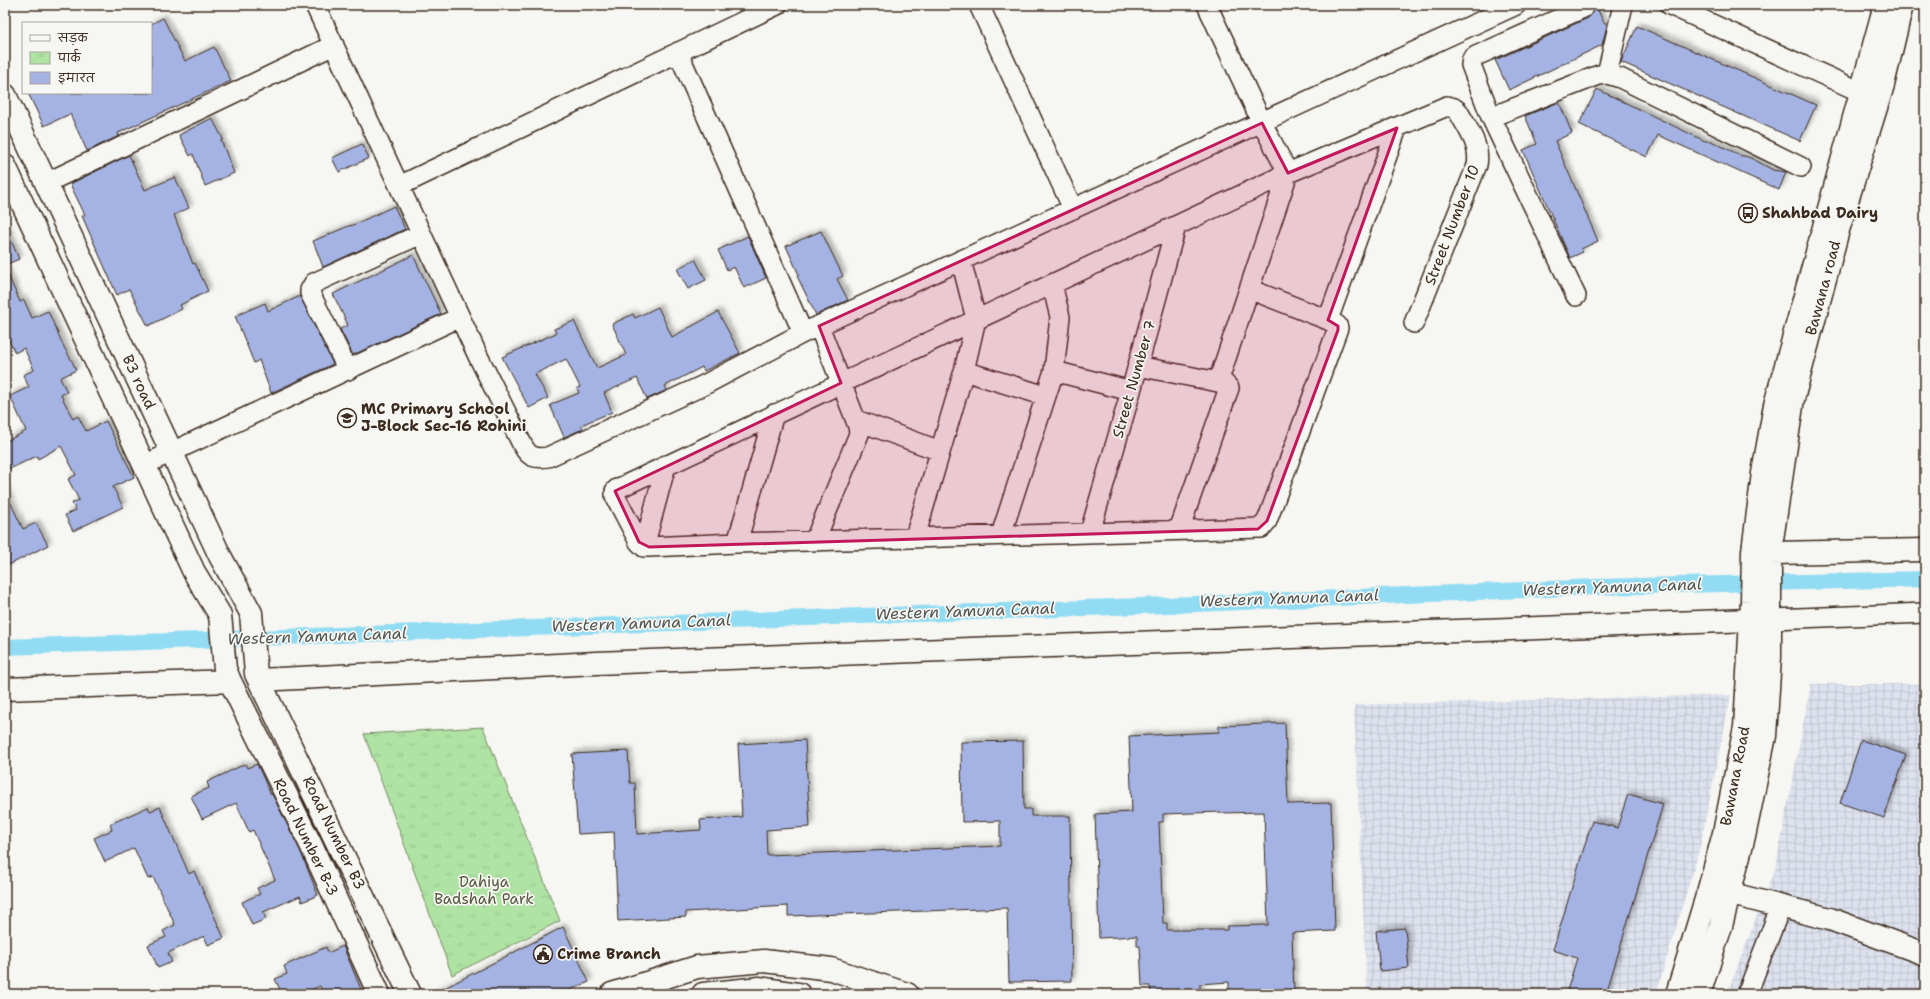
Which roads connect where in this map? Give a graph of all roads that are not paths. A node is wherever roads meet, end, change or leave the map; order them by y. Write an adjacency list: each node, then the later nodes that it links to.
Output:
1 (315, 5): 11 (street)
2 (777, 5): 12 (street)
3 (979, 5): 24 (street)
4 (1207, 5): 17 (street)
5 (1516, 5): 17 (street)
6 (1623, 5): 13 (street)
7 (1670, 5): 15 (street)
8 (1885, 5): 15 (street, Bawana road)
9 (1902, 5): 15 (street, Bawana road)
10 (1583, 8): 16 (street)
11 (334, 45): 22 (street); 23 (street)
12 (678, 52): 23 (street); 35 (street)
13 (1607, 74): 16 (street); 20 (street)
14 (5, 95): 22 (street, B3 road)
15 (1870, 96): 58 (street, Bawana road)
16 (1491, 117): 30 (street)
17 (1262, 122): 21 (street); 24 (street)
18 (1397, 128): 21 (street); 33 (street); 34 (street, Street Number 10)
19 (5, 166): 48 (street, B3 road)
20 (1801, 166)
21 (1288, 173): 25 (street); 29 (street)
22 (46, 183): 47 (street, B3 road)
23 (399, 186): 26 (street)
24 (1073, 209): 27 (street)
25 (1176, 226): 28 (street); 36 (street, Street Number 7)
26 (421, 234): 31 (street); 37 (street)
27 (961, 260): 32 (street); 35 (street)
28 (1052, 284): 32 (street); 38 (street)
29 (1249, 289): 33 (street); 40 (street)
30 (1576, 296)
31 (460, 317): 35 (street); 37 (street)
32 (976, 319): 39 (street); 41 (street)
33 (1328, 320): 50 (street)
34 (1414, 323)
35 (811, 330): 41 (street)
36 (1138, 366): 40 (street); 42 (street, Street Number 7)
37 (348, 370): 47 (street)
38 (1054, 370): 42 (street); 43 (street)
39 (964, 372): 43 (street); 46 (street)
40 (1218, 382): 50 (street)
41 (841, 383): 44 (street); 45 (street)
42 (1131, 391): 51 (street, Street Number 7)
43 (1046, 396): 52 (street)
44 (774, 414): 49 (street); 55 (street)
45 (856, 420): 46 (street); 54 (street)
46 (940, 451): 53 (street)
47 (172, 452): 48 (street); 62 (street, B3 road)
48 (144, 465): 61 (street, B3 road)
49 (666, 465): 56 (street); 56 (street)
50 (1179, 530): 51 (street)
51 (1090, 532): 52 (street)
52 (1001, 535): 53 (street)
53 (916, 537): 54 (street)
54 (815, 540): 55 (street)
55 (737, 543): 56 (street)
56 (644, 547)
57 (1925, 550): 58 (street)
58 (1761, 552): 59 (street, Bawana Road)
59 (1761, 610): 60 (street); 62 (street); 64 (street, Bawana Road)
60 (1925, 613)
61 (227, 675): 63 (street); 67 (street, Road Number B-3)
62 (258, 677): 68 (street, Road Number B3)
63 (5, 689)
64 (1719, 891): 65 (street); 73 (street, Bawana Road); 74 (street, Bawana Road)
65 (1781, 906): 66 (street); 75 (street)
66 (1925, 954)
67 (379, 994)
68 (410, 994)
69 (612, 994): 72 (street)
70 (703, 994): 71 (street)
71 (799, 994)
72 (907, 994)
73 (1677, 994)
74 (1699, 994)
75 (1747, 994)

